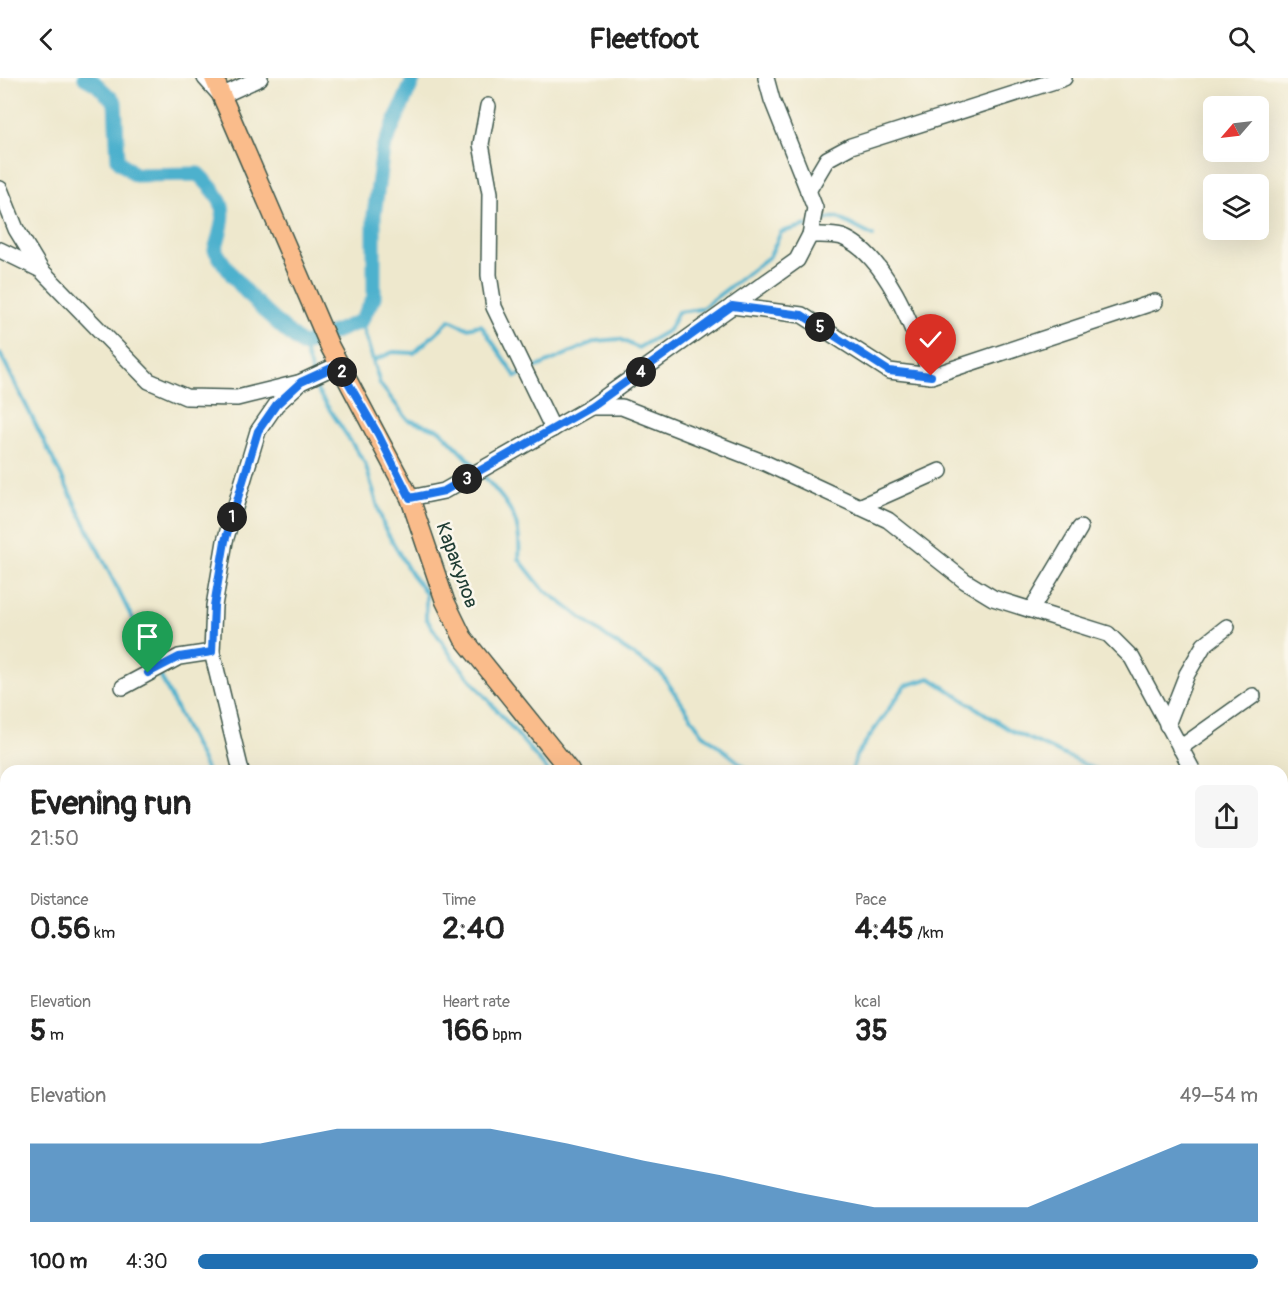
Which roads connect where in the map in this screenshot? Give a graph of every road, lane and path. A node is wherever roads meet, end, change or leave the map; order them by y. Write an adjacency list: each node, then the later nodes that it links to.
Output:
1 (205, 78): 6 (street)
2 (214, 78): 6 (main road, Каракулов)
3 (260, 78): 6 (street)
4 (766, 78): 9 (street)
5 (1064, 78): 9 (street)
6 (221, 96): 15 (main road, Каракулов)
7 (488, 106): 19 (street)
8 (0, 189): 12 (street)
9 (808, 191): 10 (street)
10 (810, 235): 14 (street); 16 (street)
11 (0, 250): 12 (street)
12 (41, 270): 17 (street)
13 (1155, 302): 16 (street)
14 (732, 306): 16 (street); 18 (street)
15 (338, 365): 17 (street); 21 (main road, Каракулов)
16 (931, 376)
17 (301, 382): 26 (street)
18 (591, 407): 19 (street); 22 (street)
19 (553, 429): 21 (street)
20 (940, 471): 22 (street)
21 (410, 498): 32 (main road, Каракулов)
22 (859, 507): 24 (street)
23 (1080, 528): 24 (street)
24 (1031, 610): 29 (street)
25 (1227, 627): 29 (street)
26 (212, 652): 27 (street); 31 (street)
27 (123, 687)
28 (1253, 696): 30 (street)
29 (1167, 725): 30 (street)
30 (1180, 748): 33 (street)
31 (240, 765)
32 (565, 765)
33 (1190, 765)

